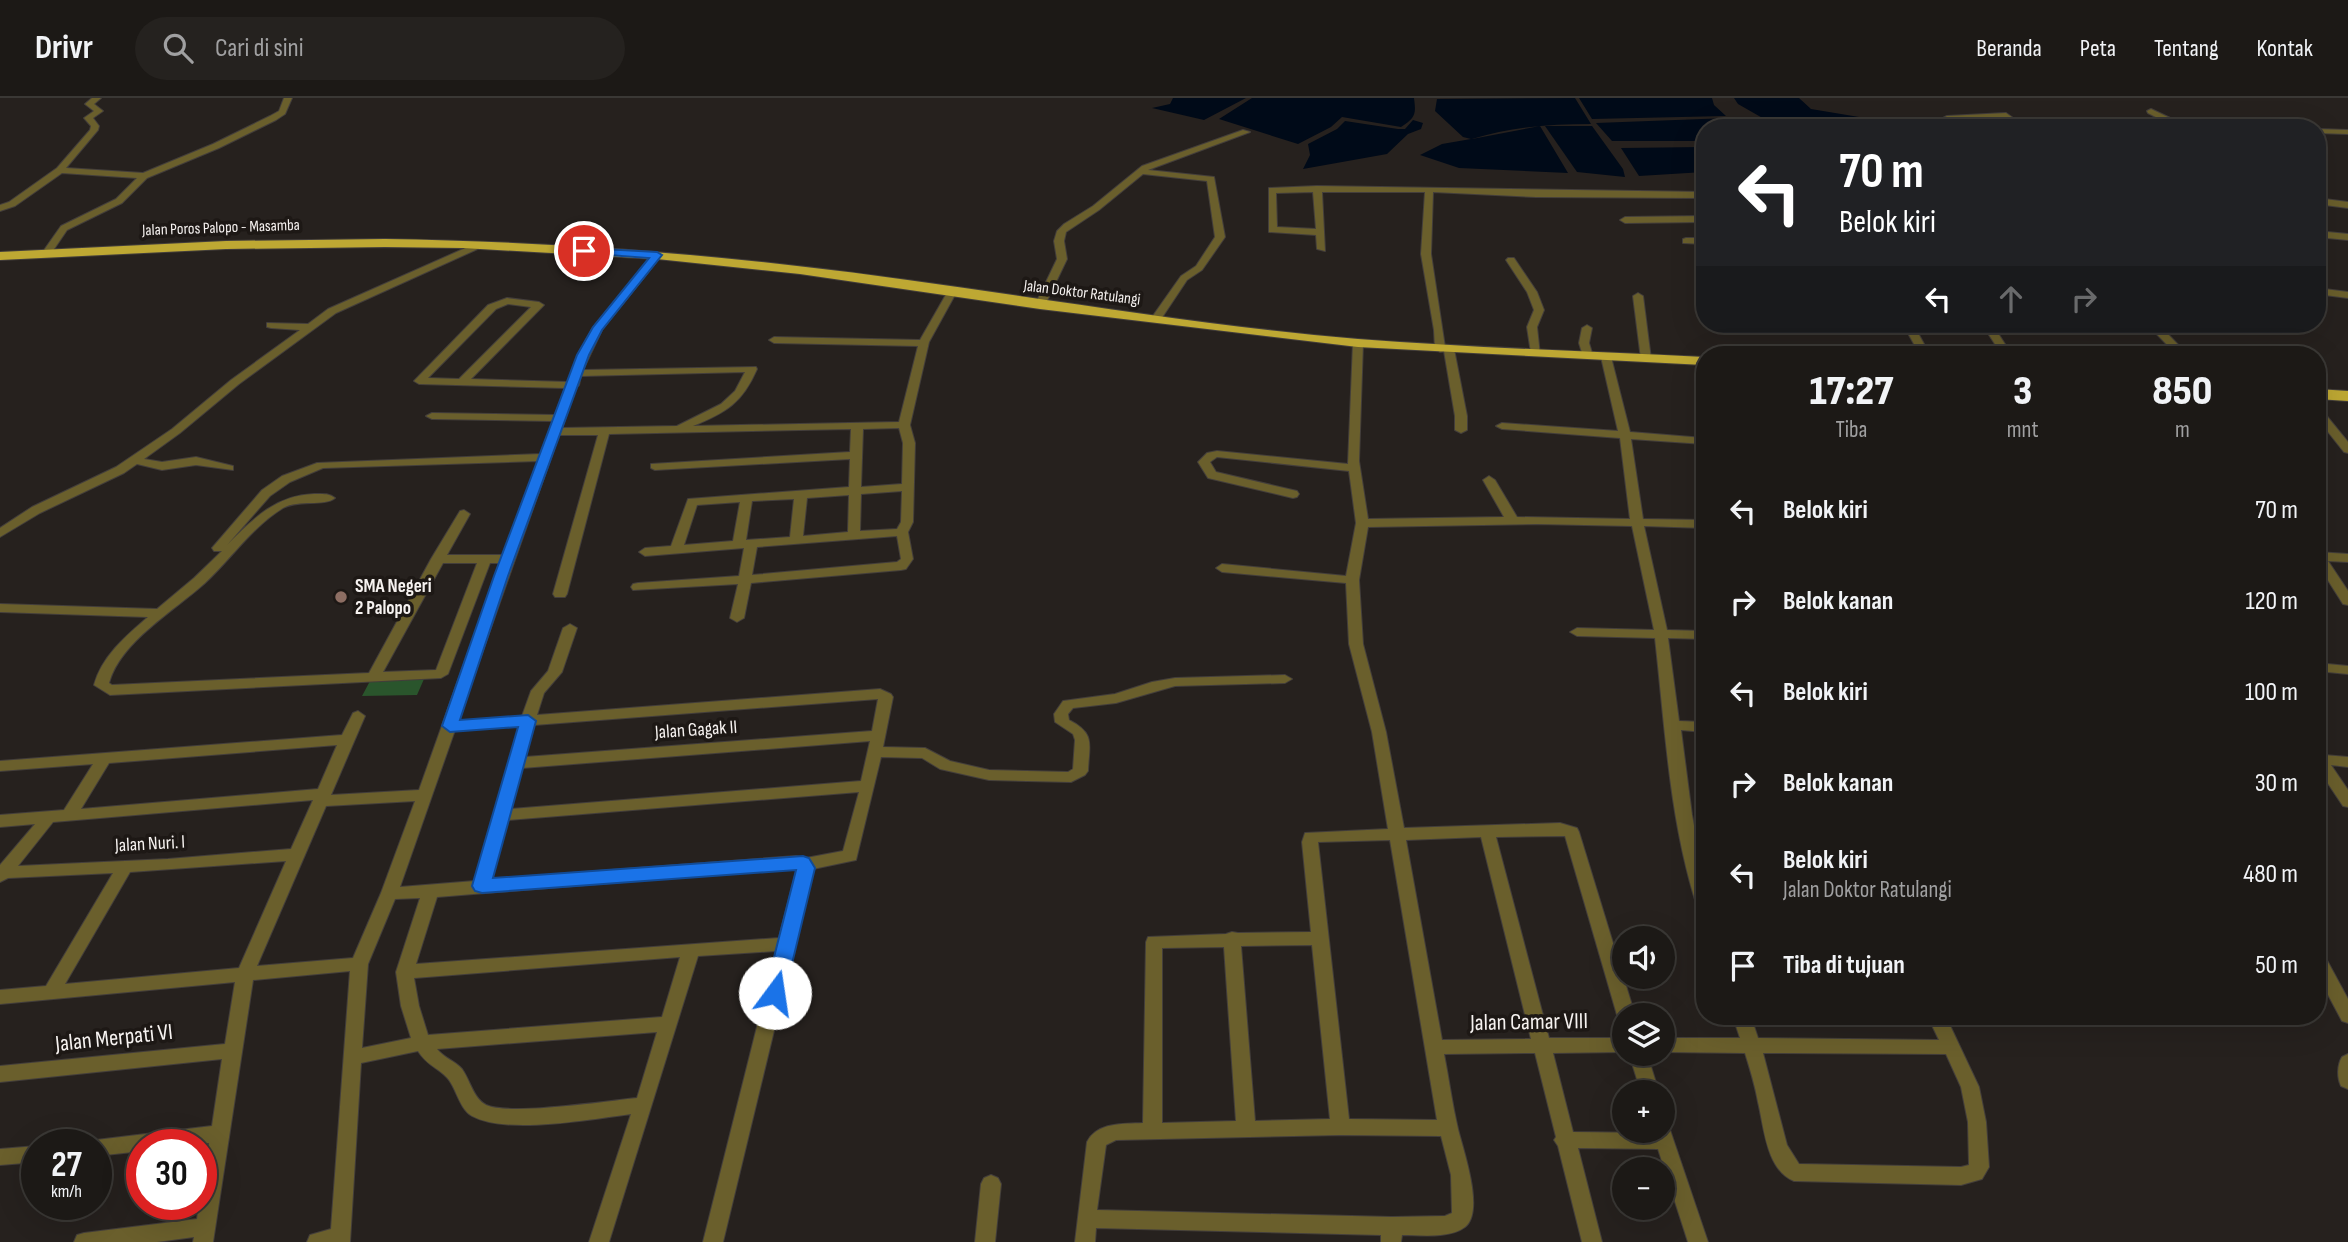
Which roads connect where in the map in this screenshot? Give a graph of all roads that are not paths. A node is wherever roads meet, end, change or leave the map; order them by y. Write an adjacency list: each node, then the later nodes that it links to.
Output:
1 (97, 98): 10 (street)
2 (288, 98): 12 (street)
3 (2151, 111): 6 (street)
4 (1947, 118): 5 (street)
5 (2011, 119)
6 (2167, 119)
7 (2326, 131): 9 (street)
8 (1246, 132): 11 (street)
9 (2348, 132)
10 (60, 170): 12 (street); 18 (street)
11 (1141, 171): 37 (street); 38 (street)
12 (144, 176): 29 (street)
13 (1317, 189): 14 (street); 21 (street); 21 (street)
14 (1429, 189): 15 (street); 47 (street)
15 (1696, 195)
16 (2326, 202): 17 (street)
17 (2348, 205)
18 (0, 208)
19 (1696, 219): 20 (street)
20 (1625, 220)
21 (1320, 232): 28 (street)
22 (2326, 235): 23 (street)
23 (2348, 237)
24 (1696, 241): 25 (street)
25 (1686, 242)
26 (450, 244): 27 (highway, Jalan Doktor Ratulangi); 29 (highway, Jalan Poros Palopo - Masamba)
27 (479, 245): 30 (highway, Jalan Doktor Ratulangi); 40 (street)
28 (1322, 249)
29 (47, 253): 31 (highway, Jalan Poros Palopo - Masamba)
30 (657, 255): 34 (highway, Jalan Doktor Ratulangi); 53 (street)
31 (0, 256)
32 (1511, 260): 48 (street)
33 (2326, 292): 35 (street)
34 (951, 293): 37 (highway, Jalan Doktor Ratulangi); 44 (street)
35 (2348, 295)
36 (1638, 296): 51 (street)
37 (1040, 305): 38 (highway, Jalan Doktor Ratulangi)
38 (1156, 320): 45 (highway, Jalan Doktor Ratulangi)
39 (271, 325): 40 (street)
40 (308, 327): 71 (street)
41 (1587, 328): 49 (street)
42 (2161, 333): 46 (street)
43 (774, 340): 44 (street)
44 (924, 343): 60 (street)
45 (1358, 343): 47 (highway, Jalan Doktor Ratulangi); 74 (street)
46 (2174, 346)
47 (1444, 349): 48 (highway, Jalan Doktor Ratulangi); 64 (street)
48 (1536, 354): 49 (highway, Jalan Doktor Ratulangi)
49 (1588, 356): 50 (highway, Jalan Doktor Ratulangi)
50 (1606, 357): 51 (highway, Jalan Doktor Ratulangi); 66 (street)
51 (1646, 359): 52 (highway, Jalan Doktor Ratulangi)
52 (1696, 361)
53 (575, 379): 54 (street); 59 (street); 63 (street)
54 (461, 383): 54 (street)
55 (2326, 395): 56 (highway)
56 (2348, 396)
57 (432, 416): 59 (street)
58 (2326, 422): 68 (street)
59 (558, 425): 65 (street); 70 (street)
60 (904, 425): 61 (street); 76 (street)
61 (857, 426): 63 (street); 69 (street)
62 (1502, 426): 66 (street)
63 (673, 430): 65 (street)
64 (1461, 430)
65 (604, 432): 105 (street)
66 (1625, 435): 67 (street); 84 (street)
67 (1696, 440)
68 (2348, 450)
69 (856, 455): 72 (street); 77 (street)
70 (544, 457): 92 (street); 99 (street)
71 (135, 460): 73 (street); 88 (street)
72 (655, 466)
73 (229, 468)
74 (1354, 468): 79 (street); 85 (street)
75 (1489, 480): 83 (street)
76 (908, 487): 77 (street); 87 (street)
77 (856, 490): 78 (street); 89 (street)
78 (801, 494): 81 (street); 90 (street)
79 (1293, 494)
80 (329, 498): 108 (street)
81 (747, 498): 91 (street); 93 (street)
82 (464, 513): 97 (street)
83 (1513, 521): 84 (street); 85 (street)
84 (1637, 521): 86 (street); 112 (street)
85 (1362, 523): 103 (street)
86 (1696, 524)
87 (902, 532): 89 (street); 102 (street)
88 (0, 533)
89 (854, 536): 90 (street)
90 (796, 540): 91 (street)
91 (745, 544): 93 (street); 102 (street)
92 (218, 548)
93 (676, 549): 94 (street)
94 (645, 552)
95 (2326, 557): 96 (street)
96 (2348, 558)
97 (437, 559): 98 (street); 118 (street)
98 (485, 559): 99 (street); 117 (street)
99 (507, 559): 116 (street)
100 (1222, 568): 103 (street)
101 (2326, 568): 106 (street)
102 (745, 580): 104 (street); 109 (street)
103 (1352, 580): 143 (street)
104 (638, 587)
105 (560, 594)
106 (2348, 601)
107 (0, 608): 108 (street)
108 (159, 613): 118 (street)
109 (737, 618)
110 (570, 628): 121 (street)
111 (1577, 632): 112 (street)
112 (1661, 633): 113 (street); 122 (street)
113 (1696, 635)
114 (2326, 668): 115 (street)
115 (2348, 670)
116 (467, 673): 117 (street); 123 (street)
117 (441, 674): 118 (street)
118 (374, 676)
119 (1285, 679): 127 (street)
120 (358, 716): 126 (street)
121 (528, 721): 123 (street); 125 (street); 131 (street)
122 (1671, 725): 124 (street); 148 (street)
123 (450, 726): 135 (street)
124 (1696, 727)
125 (878, 735): 127 (street); 131 (street, Jalan Gagak II)
126 (345, 740): 129 (street); 136 (street)
127 (876, 752): 134 (street)
128 (2326, 759): 130 (street)
129 (103, 760): 132 (street); 138 (street)
130 (2348, 762)
131 (517, 763): 139 (street)
132 (0, 766)
133 (2326, 770): 137 (street)
134 (868, 786): 139 (street); 145 (street)
135 (425, 795): 136 (street); 151 (street)
136 (322, 797): 138 (street); 144 (street)
137 (2348, 802)
138 (69, 815): 140 (street)
139 (502, 815): 149 (street)
140 (48, 818): 141 (street); 147 (street)
141 (0, 821)
142 (1487, 831): 143 (street); 162 (street); 171 (street)
143 (1396, 834): 153 (street); 172 (street)
144 (298, 854): 146 (street, Jalan Nuri. I); 158 (street)
145 (806, 864): 149 (street); 154 (street)
146 (125, 867): 147 (street, Jalan Nuri. I); 160 (street)
147 (2, 874)
148 (1696, 877)
149 (482, 886): 150 (street)
150 (430, 892): 151 (street); 157 (street)
151 (389, 893): 156 (street)
152 (1231, 938): 153 (street); 182 (street); 183 (street)
153 (1319, 938): 180 (street)
154 (787, 944): 155 (street); 199 (street)
155 (691, 950): 157 (street); 164 (street)
156 (359, 964): 158 (street); 175 (street)
157 (405, 972): 167 (street)
158 (245, 974): 160 (street); 174 (street)
159 (2326, 975): 163 (street)
160 (51, 993): 161 (street)
161 (0, 997)
162 (1622, 1003)
163 (2348, 1016)
164 (669, 1024): 167 (street); 179 (street)
165 (1745, 1025): 168 (street)
166 (1941, 1025): 173 (street)
167 (424, 1043): 175 (street); 179 (street)
168 (1751, 1044): 170 (street); 173 (street); 173 (street)
169 (1612, 1045): 171 (street, Jalan Camar VIII)
170 (1675, 1045)
171 (1540, 1046): 172 (street, Jalan Camar VIII); 186 (street)
172 (1434, 1047): 181 (street)
173 (1951, 1047)
174 (232, 1051): 177 (street, Jalan Merpati VI); 184 (street)
175 (352, 1057): 195 (street)
176 (2348, 1062): 178 (street)
177 (0, 1074)
178 (2348, 1081)
179 (644, 1105): 198 (street)
180 (1340, 1127): 181 (street); 182 (street)
181 (1448, 1128): 194 (street)
182 (1246, 1129): 183 (street)
183 (1152, 1131): 192 (street)
184 (220, 1133): 188 (street); 193 (street)
185 (1612, 1138): 186 (street)
186 (1564, 1140): 202 (street)
187 (1665, 1143): 203 (street)
188 (112, 1147)
189 (21, 1155): 190 (street)
190 (0, 1157)
191 (991, 1184): 200 (street)
192 (1086, 1219): 194 (street); 201 (street)
193 (203, 1234): 196 (street)
194 (1391, 1234)
195 (340, 1239): 197 (street)
196 (84, 1242)
197 (317, 1242)
198 (599, 1242)
199 (713, 1242)
200 (985, 1242)
201 (1085, 1242)
202 (1592, 1242)
203 (1698, 1242)

